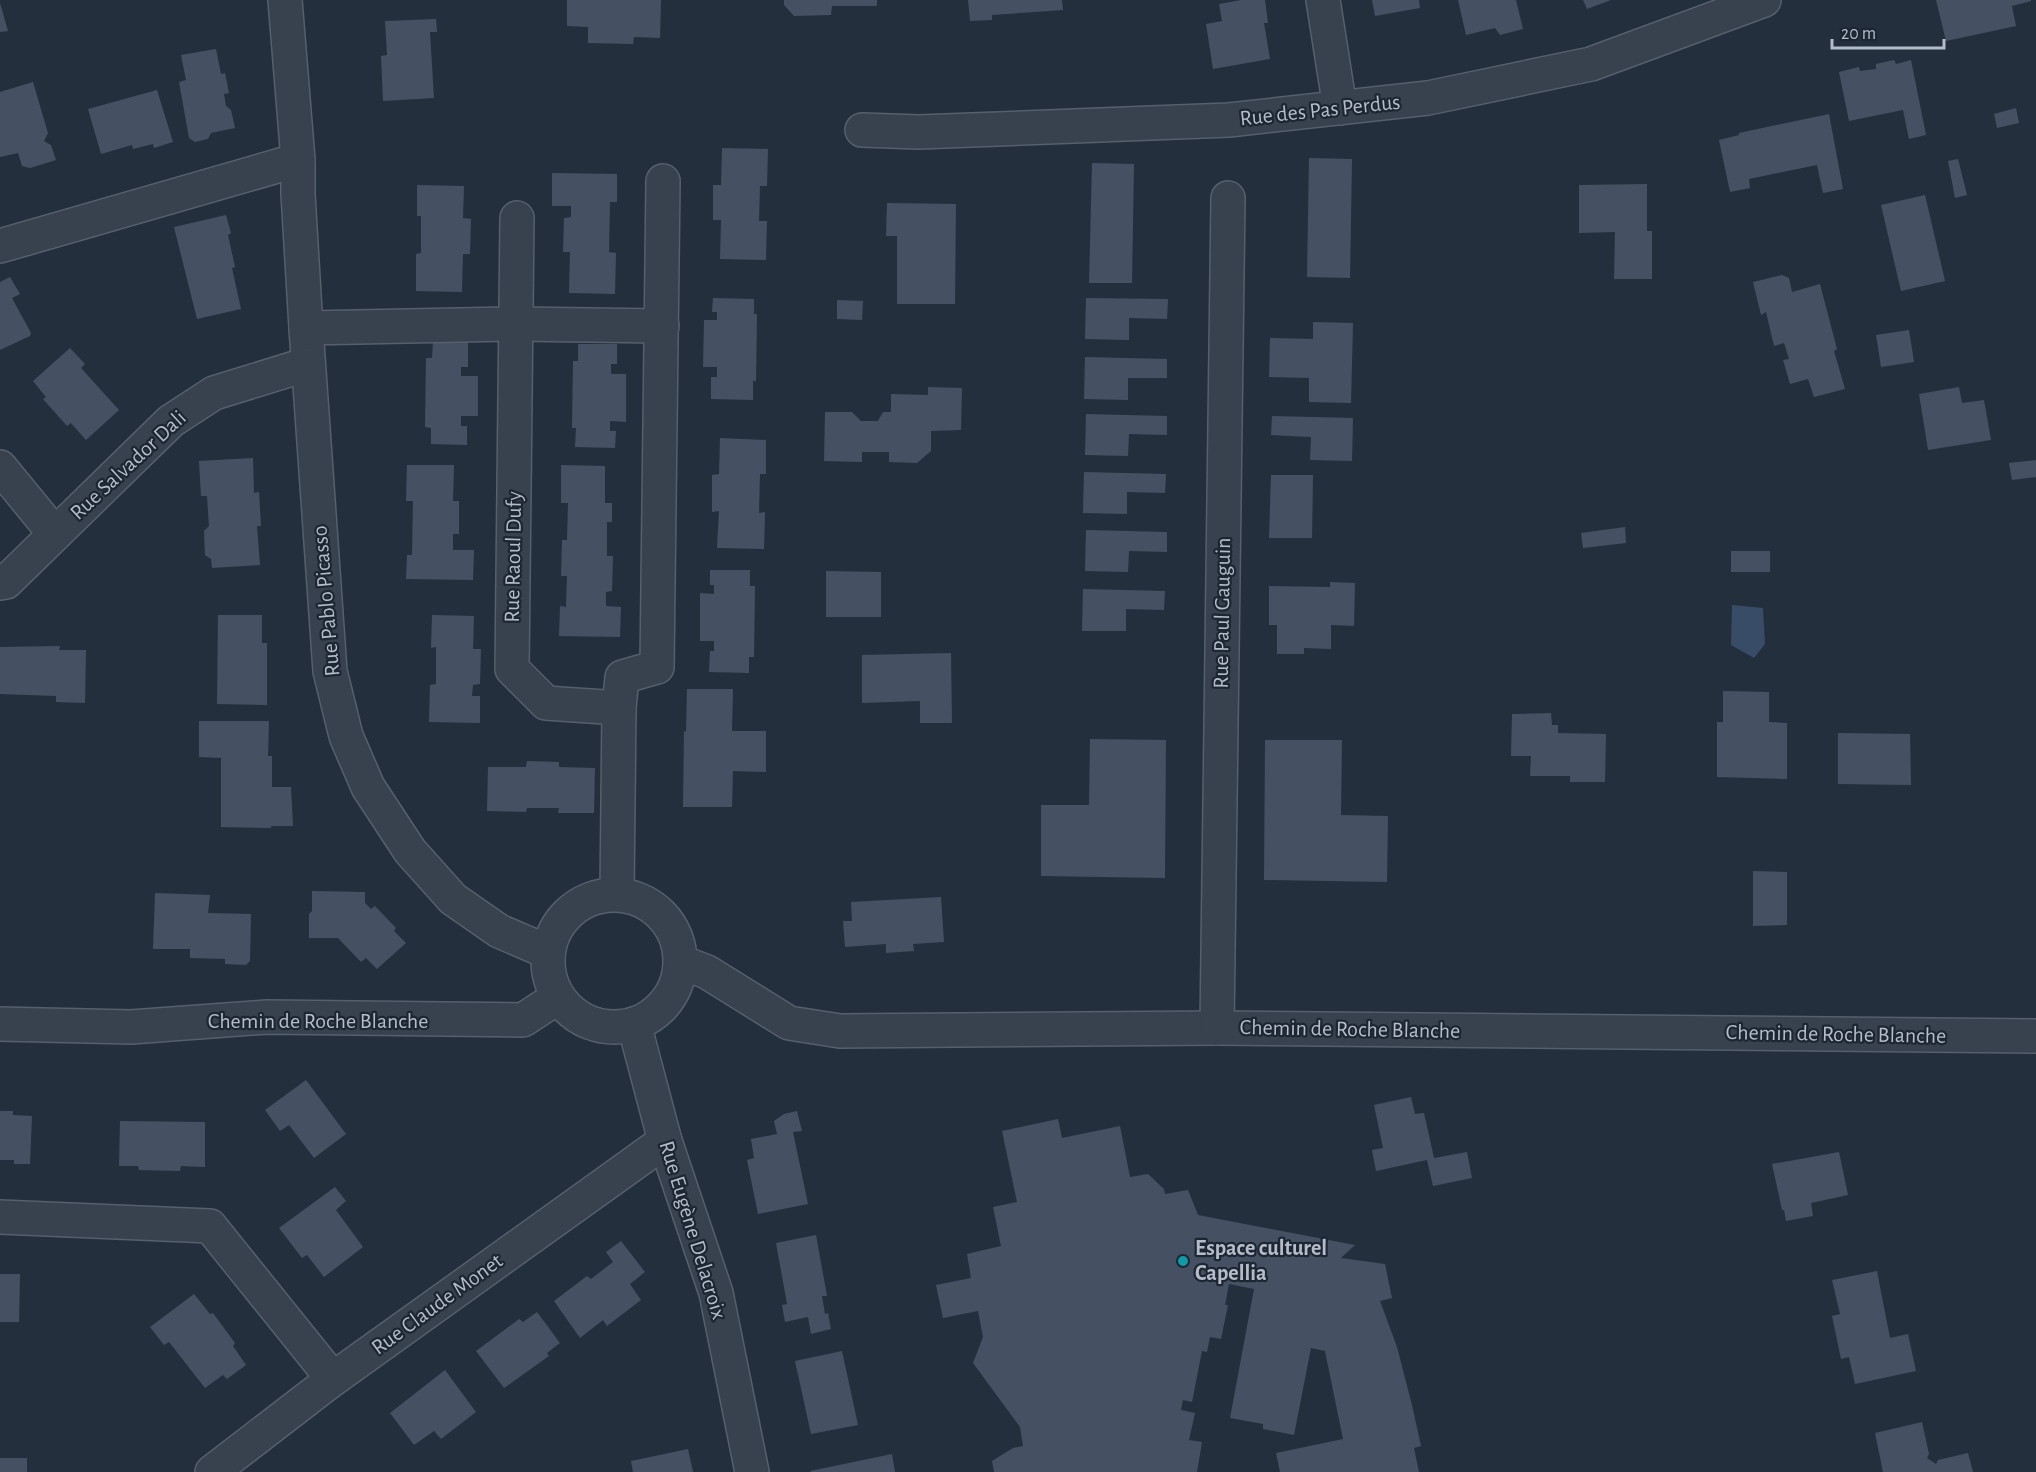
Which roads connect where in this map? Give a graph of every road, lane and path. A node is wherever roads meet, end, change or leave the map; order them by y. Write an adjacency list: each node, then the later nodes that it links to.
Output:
1 (285, 0): 6 (street, Rue Pablo Picasso)
2 (1323, 0): 4 (street)
3 (1764, 0): 4 (street, Rue des Pas Perdus)
4 (1340, 108): 5 (street, Rue des Pas Perdus)
5 (862, 130)
6 (298, 160): 10 (street); 13 (street, Rue Pablo Picasso)
7 (663, 180): 12 (street)
8 (1228, 198): 25 (street, Rue Paul Gauguin)
9 (517, 218): 11 (street, Rue Raoul Dufy)
10 (0, 246)
11 (516, 324): 12 (street); 13 (street); 18 (street, Rue Raoul Dufy)
12 (662, 326): 18 (street)
13 (306, 328): 14 (street, Rue Pablo Picasso)
14 (308, 364): 16 (street, Rue Salvador Dali); 20 (street, Rue Pablo Picasso)
15 (0, 467): 16 (street)
16 (55, 534): 17 (street, Rue Salvador Dali)
17 (0, 583)
18 (619, 708): 19 (street)
19 (617, 894): 20 (street); 21 (street)
20 (548, 952): 22 (street)
21 (681, 962): 24 (street); 25 (street, Chemin de Roche Blanche)
22 (558, 997): 23 (street, Chemin de Roche Blanche); 24 (street)
23 (0, 1024)
24 (634, 1024): 27 (street, Rue Eugène Delacroix)
25 (1217, 1028): 26 (street, Chemin de Roche Blanche)
26 (2036, 1036)
27 (665, 1141): 29 (street, Rue Claude Monet); 31 (street, Rue Eugène Delacroix)
28 (0, 1217): 29 (street)
29 (333, 1379): 30 (street, Rue Claude Monet)
30 (212, 1472)
31 (752, 1472)

